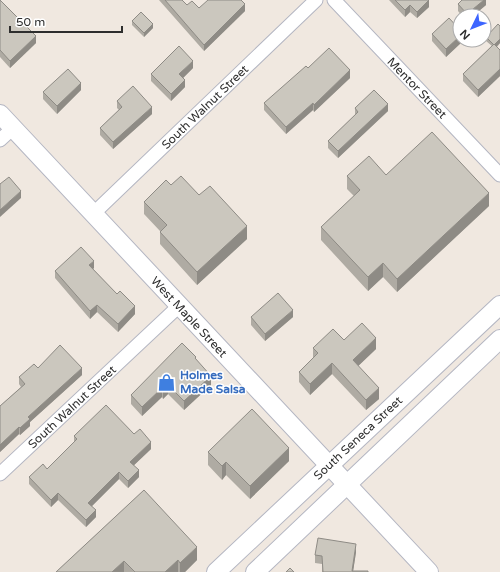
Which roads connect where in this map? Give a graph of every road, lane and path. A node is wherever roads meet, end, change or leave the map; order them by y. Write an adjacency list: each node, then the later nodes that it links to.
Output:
1 (316, 0): 6 (street, South Walnut Street)
2 (334, 0): 5 (street, Mentor Street)
3 (0, 114): 4 (street, West Maple Street)
4 (6, 134): 6 (street, West Maple Street)
5 (500, 175)
6 (93, 214): 8 (street, West Maple Street)
7 (500, 305): 10 (street, South Seneca Street)
8 (179, 306): 10 (street, West Maple Street); 11 (street, South Walnut Street)
9 (500, 339): 12 (street)
10 (328, 465): 12 (street, West Maple Street); 13 (street, South Seneca Street)
11 (0, 474)
12 (346, 484): 14 (street); 15 (street, West Maple Street)
13 (216, 572)
14 (255, 572)
15 (429, 572)

